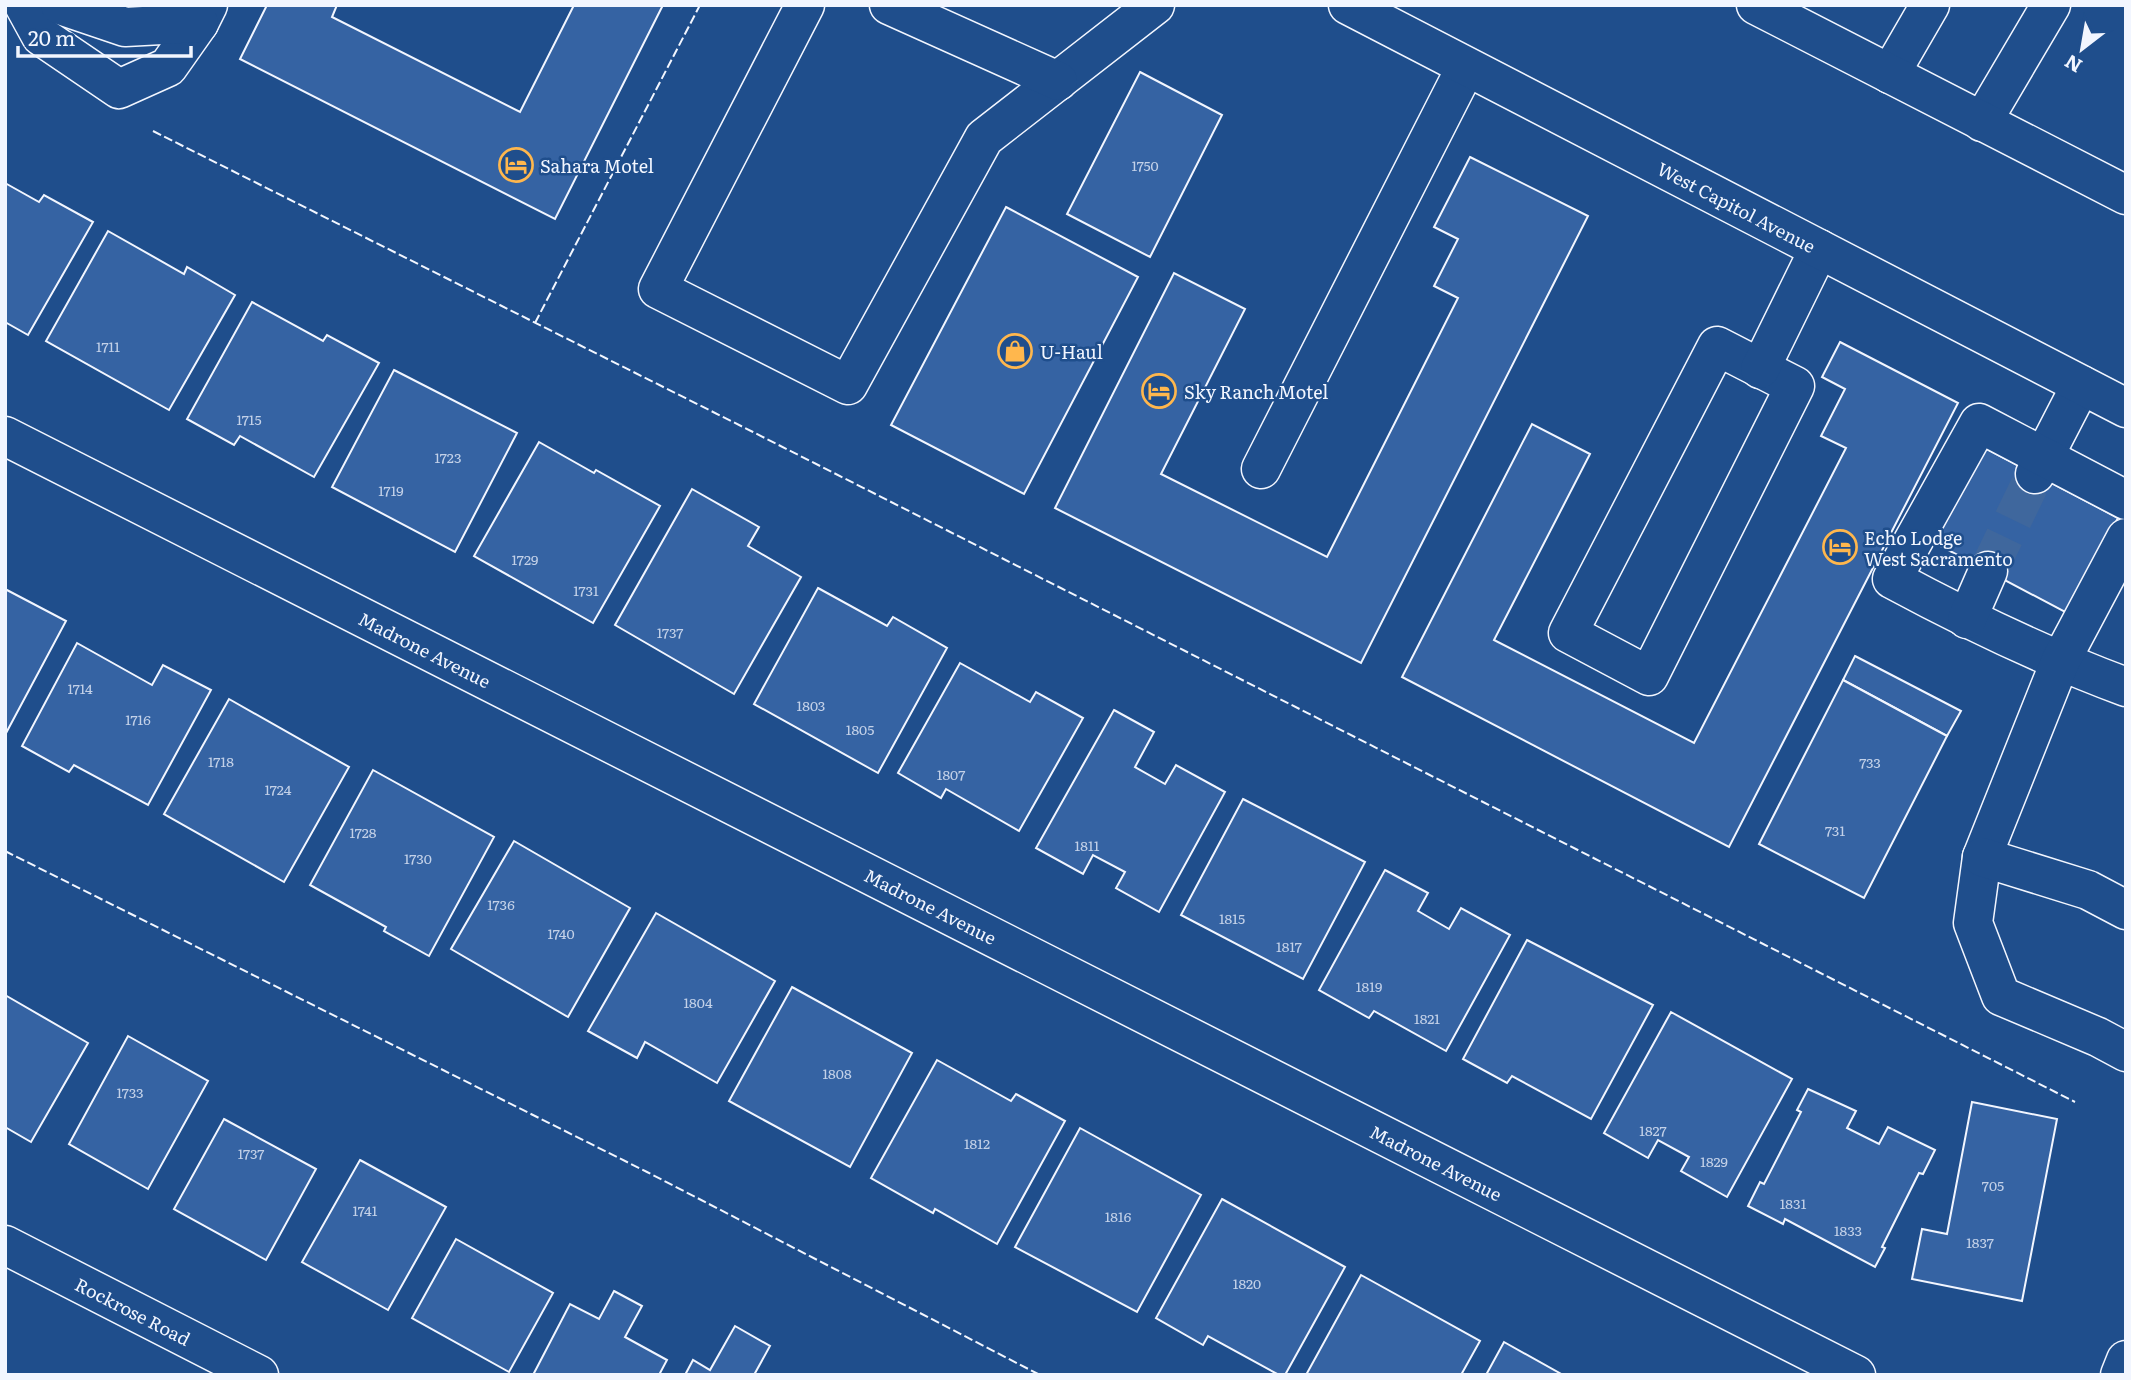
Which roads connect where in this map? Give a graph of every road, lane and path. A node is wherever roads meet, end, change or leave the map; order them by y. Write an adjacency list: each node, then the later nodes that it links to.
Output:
1 (24, 5): 10 (street)
2 (60, 5): 10 (street)
3 (805, 5): 13 (street)
4 (889, 5): 13 (street)
5 (1155, 5): 13 (street)
6 (1348, 5): 11 (street, West Capitol Avenue)
7 (1756, 5): 12 (street)
8 (1930, 5): 12 (street)
9 (2051, 5): 14 (street)
10 (204, 14)
11 (1466, 67): 16 (street, West Capitol Avenue); 22 (street)
12 (1890, 74): 14 (street)
13 (1058, 81)
14 (1982, 122): 15 (street)
15 (2126, 195)
16 (1819, 249): 17 (street); 18 (street, West Capitol Avenue)
17 (1760, 369): 17 (street)
18 (2081, 385): 19 (street, West Capitol Avenue); 21 (street)
19 (2126, 408)
20 (5, 436): 35 (street, Madrone Avenue)
21 (2040, 466): 23 (street); 26 (street)
22 (1261, 469)
23 (2126, 500)
24 (2126, 538): 27 (street)
25 (1988, 571): 26 (street)
26 (1967, 619): 27 (street)
27 (2060, 662): 28 (street); 29 (street)
28 (2126, 687)
29 (1982, 857): 30 (street); 31 (street)
30 (2126, 910)
31 (2126, 1052)
32 (5, 1245): 34 (street, Rockrose Road)
33 (2126, 1360): 36 (street)
34 (259, 1375)
35 (1856, 1375)
36 (2120, 1375)

